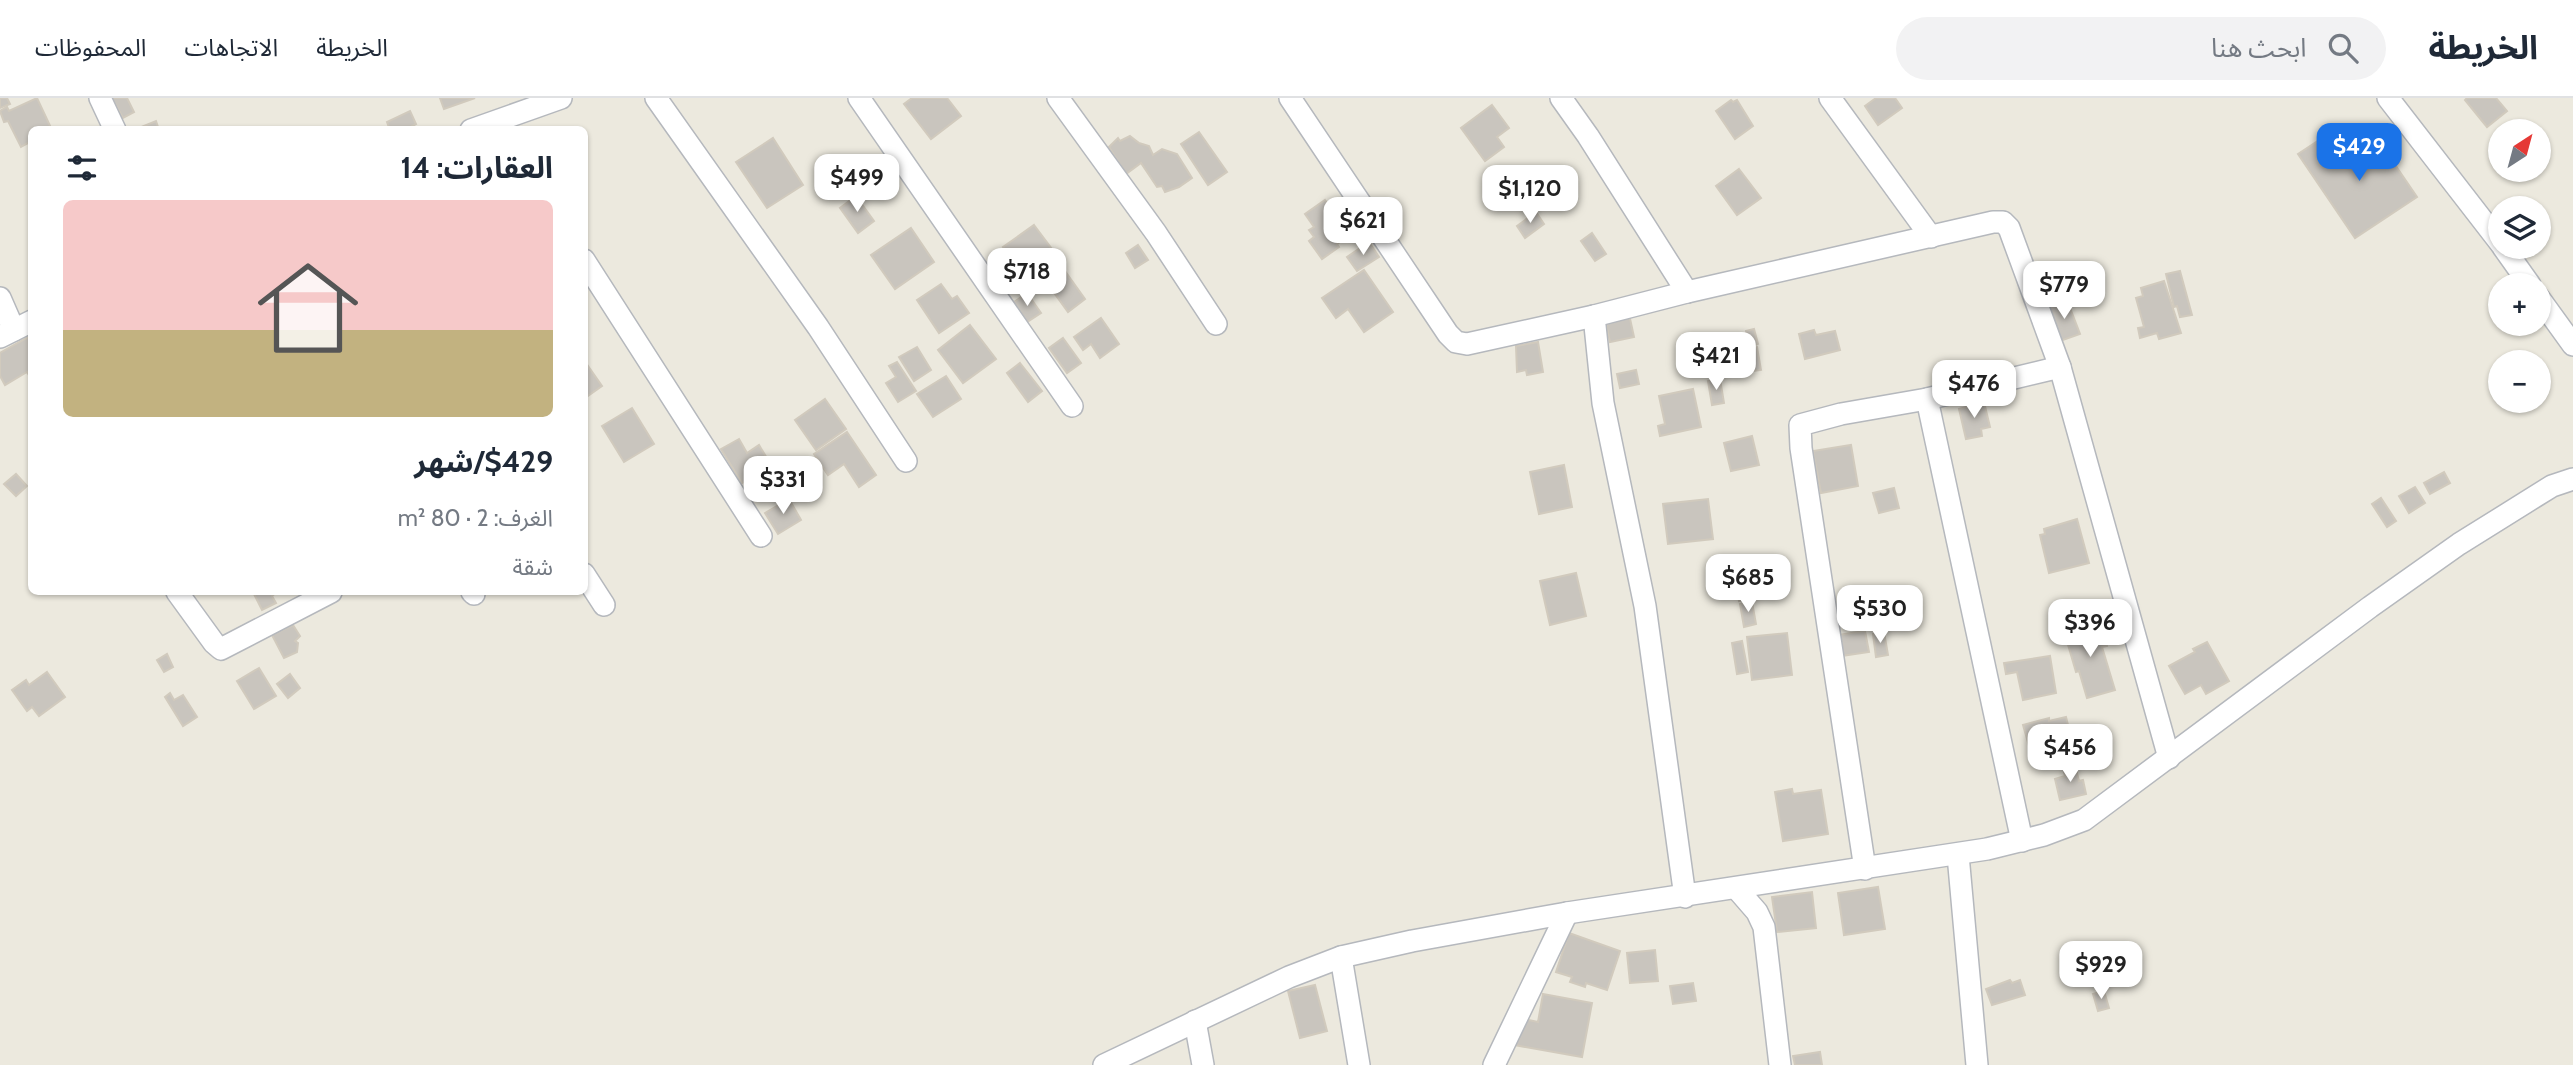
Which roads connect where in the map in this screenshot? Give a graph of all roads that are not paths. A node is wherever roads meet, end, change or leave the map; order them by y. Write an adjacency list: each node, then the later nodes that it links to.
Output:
1 (100, 98): 10 (street)
2 (561, 98): 11 (street)
3 (656, 98): 25 (street)
4 (859, 98): 24 (street)
5 (1058, 98): 19 (street)
6 (1290, 98): 18 (street)
7 (1561, 98): 15 (street)
8 (1830, 98): 13 (street)
9 (2388, 98): 12 (street)
10 (113, 126)
11 (489, 126)
12 (2488, 227)
13 (1931, 237): 15 (street); 22 (street)
14 (588, 266): 27 (street)
15 (1687, 292): 18 (street)
16 (0, 299): 20 (street)
17 (2551, 315): 21 (street)
18 (1594, 316): 37 (street)
19 (1216, 324)
20 (15, 329)
21 (2573, 345)
22 (2060, 366): 23 (street); 32 (street)
23 (1927, 399): 33 (street); 35 (street)
24 (1072, 406)
25 (906, 461)
26 (2573, 479): 32 (street)
27 (761, 536)
28 (588, 579): 31 (street)
29 (179, 595): 30 (street)
30 (325, 595)
31 (604, 605)
32 (2169, 758): 33 (street)
33 (2022, 841): 34 (street)
34 (1958, 855): 35 (street); 46 (street)
35 (1865, 869): 36 (street)
36 (1737, 889): 37 (street); 45 (street)
37 (1685, 897): 38 (street)
38 (1567, 913): 39 (street); 44 (street)
39 (1341, 957): 40 (street); 43 (street)
40 (1195, 1021): 41 (street); 42 (street)
41 (1104, 1065)
42 (1203, 1065)
43 (1359, 1065)
44 (1493, 1065)
45 (1780, 1065)
46 (1977, 1065)

